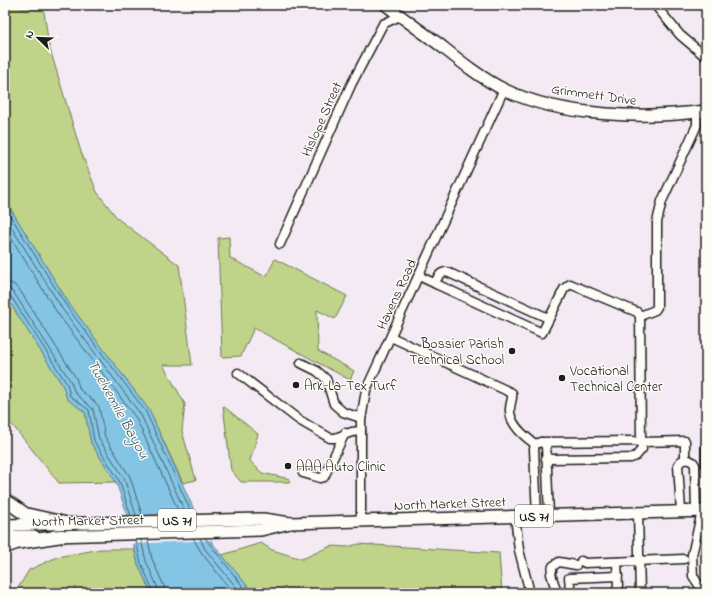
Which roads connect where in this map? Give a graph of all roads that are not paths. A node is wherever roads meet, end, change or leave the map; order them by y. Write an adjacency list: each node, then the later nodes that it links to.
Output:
1 (386, 5): 3 (main road, Grimmett Drive)
2 (655, 5): 4 (street)
3 (400, 16): 5 (main road, Grimmett Drive); 7 (street, Hislope Street)
4 (706, 57)
5 (504, 90): 6 (main road, Grimmett Drive); 8 (street, Havens Road)
6 (701, 111): 10 (street)
7 (280, 244)
8 (419, 276): 9 (street); 12 (street, Havens Road)
9 (436, 284): 11 (street); 11 (street)
10 (640, 316): 11 (street); 18 (street)
11 (548, 318)
12 (391, 337): 15 (street, Havens Road); 19 (street)
13 (301, 363): 15 (street)
14 (238, 373): 17 (street)
15 (361, 418): 16 (street, Havens Road)
16 (361, 432): 17 (street); 35 (street, Havens Road)
17 (345, 433): 25 (street)
18 (641, 442): 19 (street); 21 (street); 22 (street)
19 (538, 443): 22 (street); 23 (street)
20 (706, 448): 24 (street)
21 (685, 459): 29 (street); 30 (street)
22 (546, 460): 23 (street); 26 (street)
23 (535, 464): 27 (street)
24 (706, 464)
25 (303, 472)
26 (547, 475): 27 (street); 32 (street)
27 (535, 477): 34 (street)
28 (5, 500): 36 (highway)
29 (681, 511): 30 (main road, North Market Street / US 71); 31 (main road, North Market Street / US 71)
30 (701, 511): 51 (street)
31 (638, 513): 32 (main road, North Market Street / US 71); 43 (street)
32 (549, 515): 34 (main road, North Market Street / US 71)
33 (515, 516): 34 (main road, North Market Street / US 71); 35 (main road, North Market Street / US 71); 46 (street)
34 (538, 516)
35 (361, 520): 37 (main road, North Market Street / US 71)
36 (65, 523): 37 (main road, North Market Street / US 71); 38 (main road, North Market Street / US 71)
37 (290, 523): 40 (main road, North Market Street / US 71)
38 (5, 525)
39 (5, 536): 40 (main road, North Market Street / US 71)
40 (62, 536): 41 (highway)
41 (5, 547)
42 (684, 560): 43 (street)
43 (639, 561): 44 (street); 50 (street)
44 (617, 562): 45 (street); 47 (street)
45 (618, 576): 48 (street); 49 (street)
46 (530, 593)
47 (557, 593)
48 (567, 593)
49 (615, 593)
50 (640, 593)
51 (704, 593)

